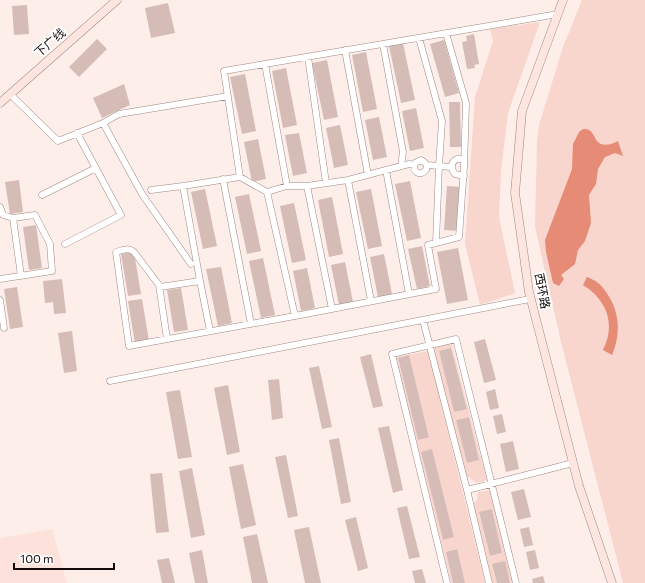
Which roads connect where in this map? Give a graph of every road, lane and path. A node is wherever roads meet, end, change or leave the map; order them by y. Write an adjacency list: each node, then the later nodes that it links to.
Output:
1 (117, 0): 10 (main road, 下广线)
2 (563, 0): 3 (main road, 西环路)
3 (558, 14): 4 (street); 45 (main road, 西环路)
4 (446, 33): 5 (street); 15 (street)
5 (419, 38): 6 (street); 19 (street)
6 (383, 44): 7 (street); 18 (street)
7 (345, 50): 8 (street); 23 (street)
8 (308, 57): 9 (street); 28 (street)
9 (265, 64): 11 (street); 30 (street)
10 (10, 94): 12 (main road, 下广线); 14 (street)
11 (228, 96): 13 (street); 25 (street)
12 (0, 103)
13 (103, 123): 14 (street); 39 (street)
14 (77, 133): 21 (street)
15 (464, 159): 20 (street); 24 (street)
16 (414, 164): 17 (street); 17 (street); 18 (street)
17 (427, 165): 19 (street)
18 (401, 166): 22 (street)
19 (439, 166): 20 (street); 37 (street)
20 (452, 167): 24 (street)
21 (96, 168): 34 (street); 38 (street)
22 (386, 170): 23 (street); 44 (street)
23 (368, 175): 27 (street)
24 (464, 176): 37 (street)
25 (240, 177): 26 (street); 33 (street)
26 (223, 179): 29 (street); 51 (street)
27 (348, 180): 28 (street); 47 (street)
28 (326, 183): 31 (street)
29 (183, 186): 32 (street); 42 (street)
30 (287, 186): 31 (street); 33 (street)
31 (307, 186): 48 (street)
32 (151, 190)
33 (268, 192): 49 (street)
34 (42, 194)
35 (0, 207): 36 (street)
36 (13, 218): 40 (street); 40 (street)
37 (436, 243): 44 (street)
38 (65, 244)
39 (191, 264)
40 (21, 276): 41 (street)
41 (0, 279)
42 (200, 281): 43 (street); 53 (street)
43 (160, 287): 54 (street); 54 (street)
44 (409, 294): 47 (street)
45 (530, 299): 50 (street); 57 (main road, 西环路)
46 (0, 300): 52 (street)
47 (371, 301): 48 (street)
48 (332, 309): 49 (street)
49 (295, 316): 51 (street)
50 (423, 320): 55 (street); 56 (street)
51 (251, 324): 53 (street)
52 (4, 328)
53 (210, 331): 54 (street)
54 (167, 339)
55 (430, 346): 58 (street); 59 (street); 60 (street)
56 (110, 381)
57 (573, 464): 58 (street); 63 (main road, 西环路)
58 (492, 484): 59 (street); 62 (street)
59 (468, 490): 61 (street)
60 (447, 583)
61 (489, 583)
62 (516, 583)
63 (612, 583)

